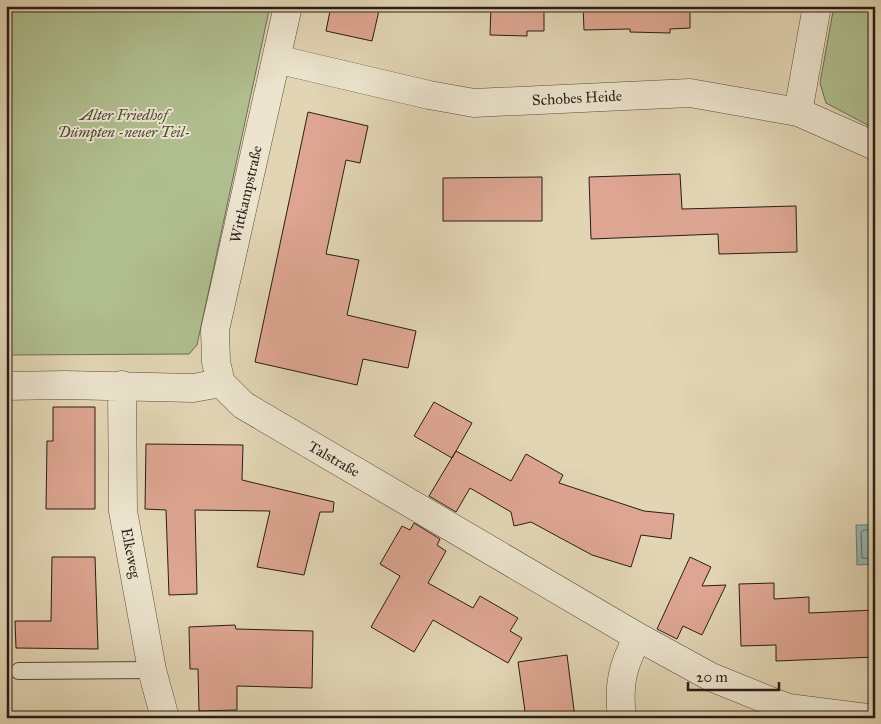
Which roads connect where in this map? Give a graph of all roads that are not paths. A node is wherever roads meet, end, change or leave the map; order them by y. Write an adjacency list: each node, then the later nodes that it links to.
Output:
1 (288, 6): 3 (street, Wittkampstraße)
2 (817, 6): 4 (street)
3 (276, 60): 4 (street, Schobes Heide); 6 (street, Wittkampstraße)
4 (798, 112): 5 (street, Schobes Heide)
5 (875, 146)
6 (221, 383): 8 (street); 9 (street, Talstraße)
7 (6, 386): 8 (street)
8 (122, 386): 10 (street, Elkeweg)
9 (638, 637): 12 (street, Talstraße); 14 (street)
10 (152, 670): 11 (lane); 13 (street, Elkeweg)
11 (19, 671)
12 (789, 713): 15 (street, Talstraße)
13 (165, 718)
14 (622, 718)
15 (867, 718)

